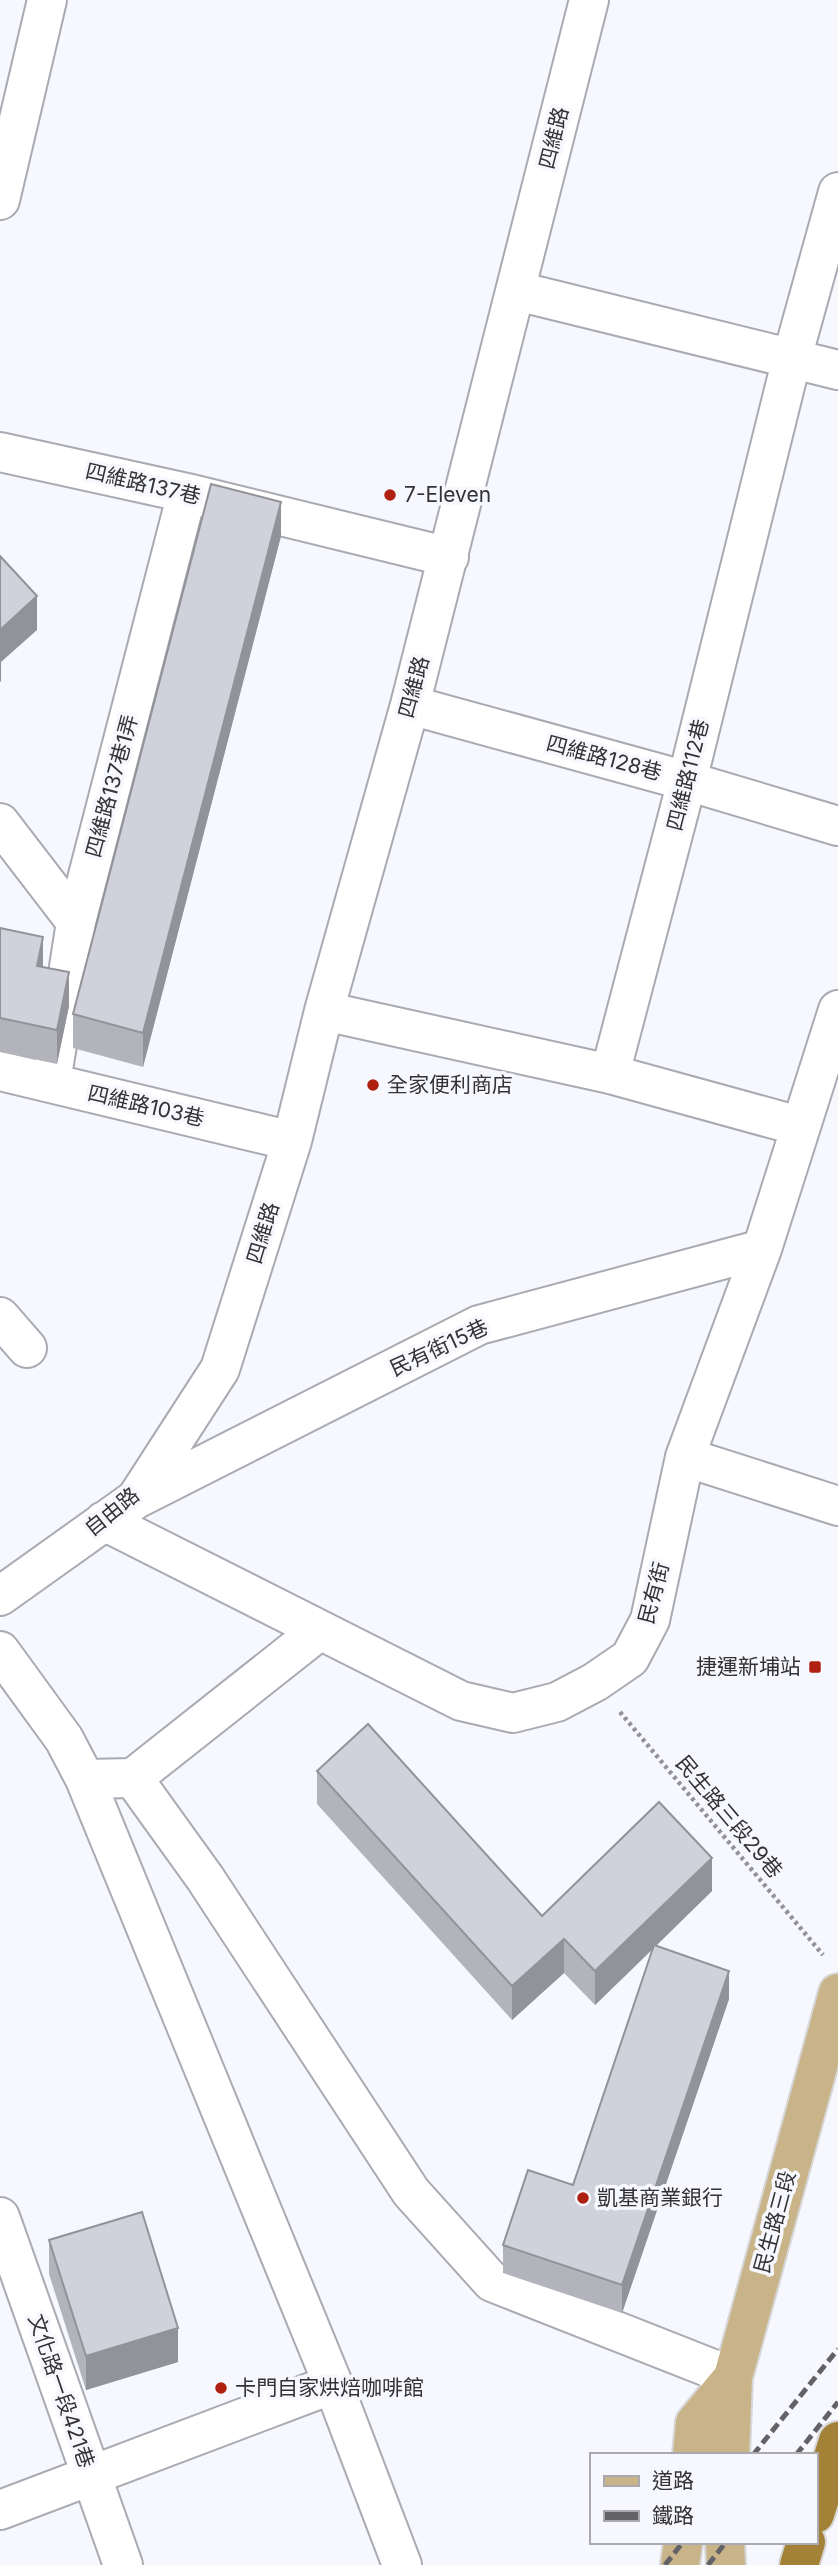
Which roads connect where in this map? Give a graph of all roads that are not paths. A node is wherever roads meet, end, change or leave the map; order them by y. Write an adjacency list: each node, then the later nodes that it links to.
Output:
1 (47, 0): 4 (street)
2 (589, 0): 5 (street, 四維路)
3 (838, 192): 6 (street, 四維路112巷)
4 (0, 200)
5 (517, 290): 6 (street); 10 (street, 四維路)
6 (792, 358): 7 (street); 12 (street, 四維路112巷)
7 (838, 370)
8 (0, 452): 9 (street, 四維路137巷)
9 (187, 493): 10 (street, 四維路137巷); 15 (street, 四維路137巷1弄)
10 (449, 557): 11 (street, 四維路)
11 (410, 705): 12 (street, 四維路128巷); 17 (street, 四維路)
12 (687, 780): 14 (street, 四維路128巷); 19 (street, 四維路112巷)
13 (0, 823): 15 (street)
14 (838, 826)
15 (76, 922): 20 (street, 四維路137巷1弄)
16 (838, 1010): 21 (street, 民有街)
17 (324, 1011): 19 (street); 22 (street, 四維路)
18 (0, 1071): 20 (street, 四維路103巷)
19 (610, 1074): 21 (street)
20 (51, 1083): 22 (street, 四維路103巷)
21 (799, 1126): 23 (street, 民有街)
22 (292, 1140): 26 (street, 四維路)
23 (762, 1250): 27 (street, 民有街); 28 (street, 民有街15巷)
24 (0, 1317): 25 (street)
25 (27, 1348)
26 (220, 1369): 28 (street, 自由路)
27 (685, 1457): 29 (street); 32 (street, 民有街)
28 (136, 1499): 30 (street, 自由路)
29 (838, 1506)
30 (104, 1521): 31 (street, 自由路); 32 (street, 民有街)
31 (0, 1596)
32 (320, 1630): 34 (street)
33 (0, 1651): 35 (street)
34 (133, 1778): 35 (street); 38 (street)
35 (85, 1779): 39 (street)
36 (834, 1978): 38 (main road, 民生路三段)
37 (0, 2217): 43 (street, 文化路一段421巷)
38 (733, 2377): 41 (main road); 42 (main road, 民生路三段)
39 (333, 2384): 43 (street); 50 (street)
40 (838, 2441): 44 (highway)
41 (692, 2453)
42 (730, 2453)
43 (92, 2477): 45 (street); 49 (street, 文化路一段421巷)
44 (817, 2508)
45 (0, 2510)
46 (683, 2544): 51 (main road)
47 (724, 2544): 52 (main road)
48 (805, 2544): 53 (highway)
49 (123, 2565)
50 (402, 2565)
51 (680, 2565)
52 (726, 2565)
53 (799, 2565)

